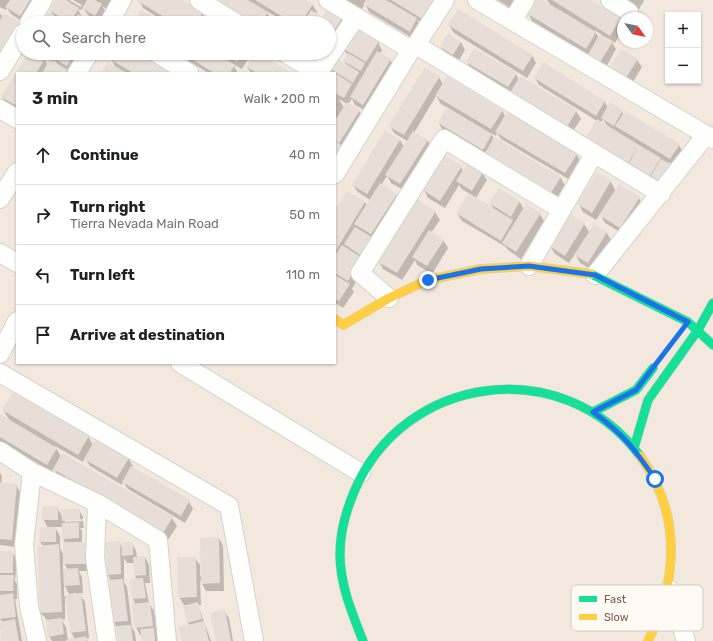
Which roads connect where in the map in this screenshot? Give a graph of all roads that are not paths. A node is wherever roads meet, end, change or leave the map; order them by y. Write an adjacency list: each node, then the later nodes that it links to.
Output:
1 (43, 0): 10 (street)
2 (122, 0): 11 (street)
3 (199, 0): 12 (street)
4 (328, 0): 13 (street)
5 (445, 0): 17 (street)
6 (477, 0): 14 (street)
7 (525, 0): 14 (street)
8 (610, 0): 9 (street)
9 (629, 12)
10 (33, 16)
11 (113, 16)
12 (225, 16)
13 (356, 17): 16 (street); 17 (street)
14 (513, 20): 29 (street)
15 (16, 45): 22 (street)
16 (336, 46)
17 (414, 47): 30 (street); 31 (street)
18 (85, 60): 23 (street)
19 (168, 60): 24 (street)
20 (297, 60): 25 (street)
21 (327, 60): 26 (street)
22 (0, 71)
23 (78, 72)
24 (187, 72)
25 (316, 72)
26 (319, 72)
27 (0, 109): 28 (street)
28 (16, 118)
29 (710, 137): 33 (street)
30 (594, 154): 33 (street); 35 (street)
31 (336, 172)
32 (16, 174): 34 (street)
33 (661, 194): 39 (street)
34 (0, 199)
35 (560, 209): 38 (street); 40 (street)
36 (0, 253): 37 (street)
37 (16, 262)
38 (529, 266): 39 (street); 40 (street)
39 (595, 275): 45 (street)
40 (389, 298): 43 (street)
41 (713, 303): 42 (street)
42 (707, 311): 45 (street); 46 (street)
43 (336, 320)
44 (16, 323): 48 (street)
45 (685, 325): 46 (street)
46 (698, 330): 47 (street); 53 (street)
47 (713, 345)
48 (0, 354)
49 (660, 359): 52 (street)
50 (182, 364): 56 (street)
51 (0, 373): 64 (street)
52 (593, 412): 53 (street); 56 (street)
53 (634, 448): 58 (street)
54 (0, 451): 55 (street)
55 (32, 472): 57 (street); 61 (street)
56 (361, 473): 65 (street)
57 (97, 503): 62 (street); 63 (street)
58 (669, 585)
59 (654, 631): 66 (street)
60 (683, 631): 67 (street)
61 (37, 641)
62 (107, 641)
63 (167, 641)
64 (254, 641)
65 (363, 641)
66 (648, 641)
67 (686, 641)

